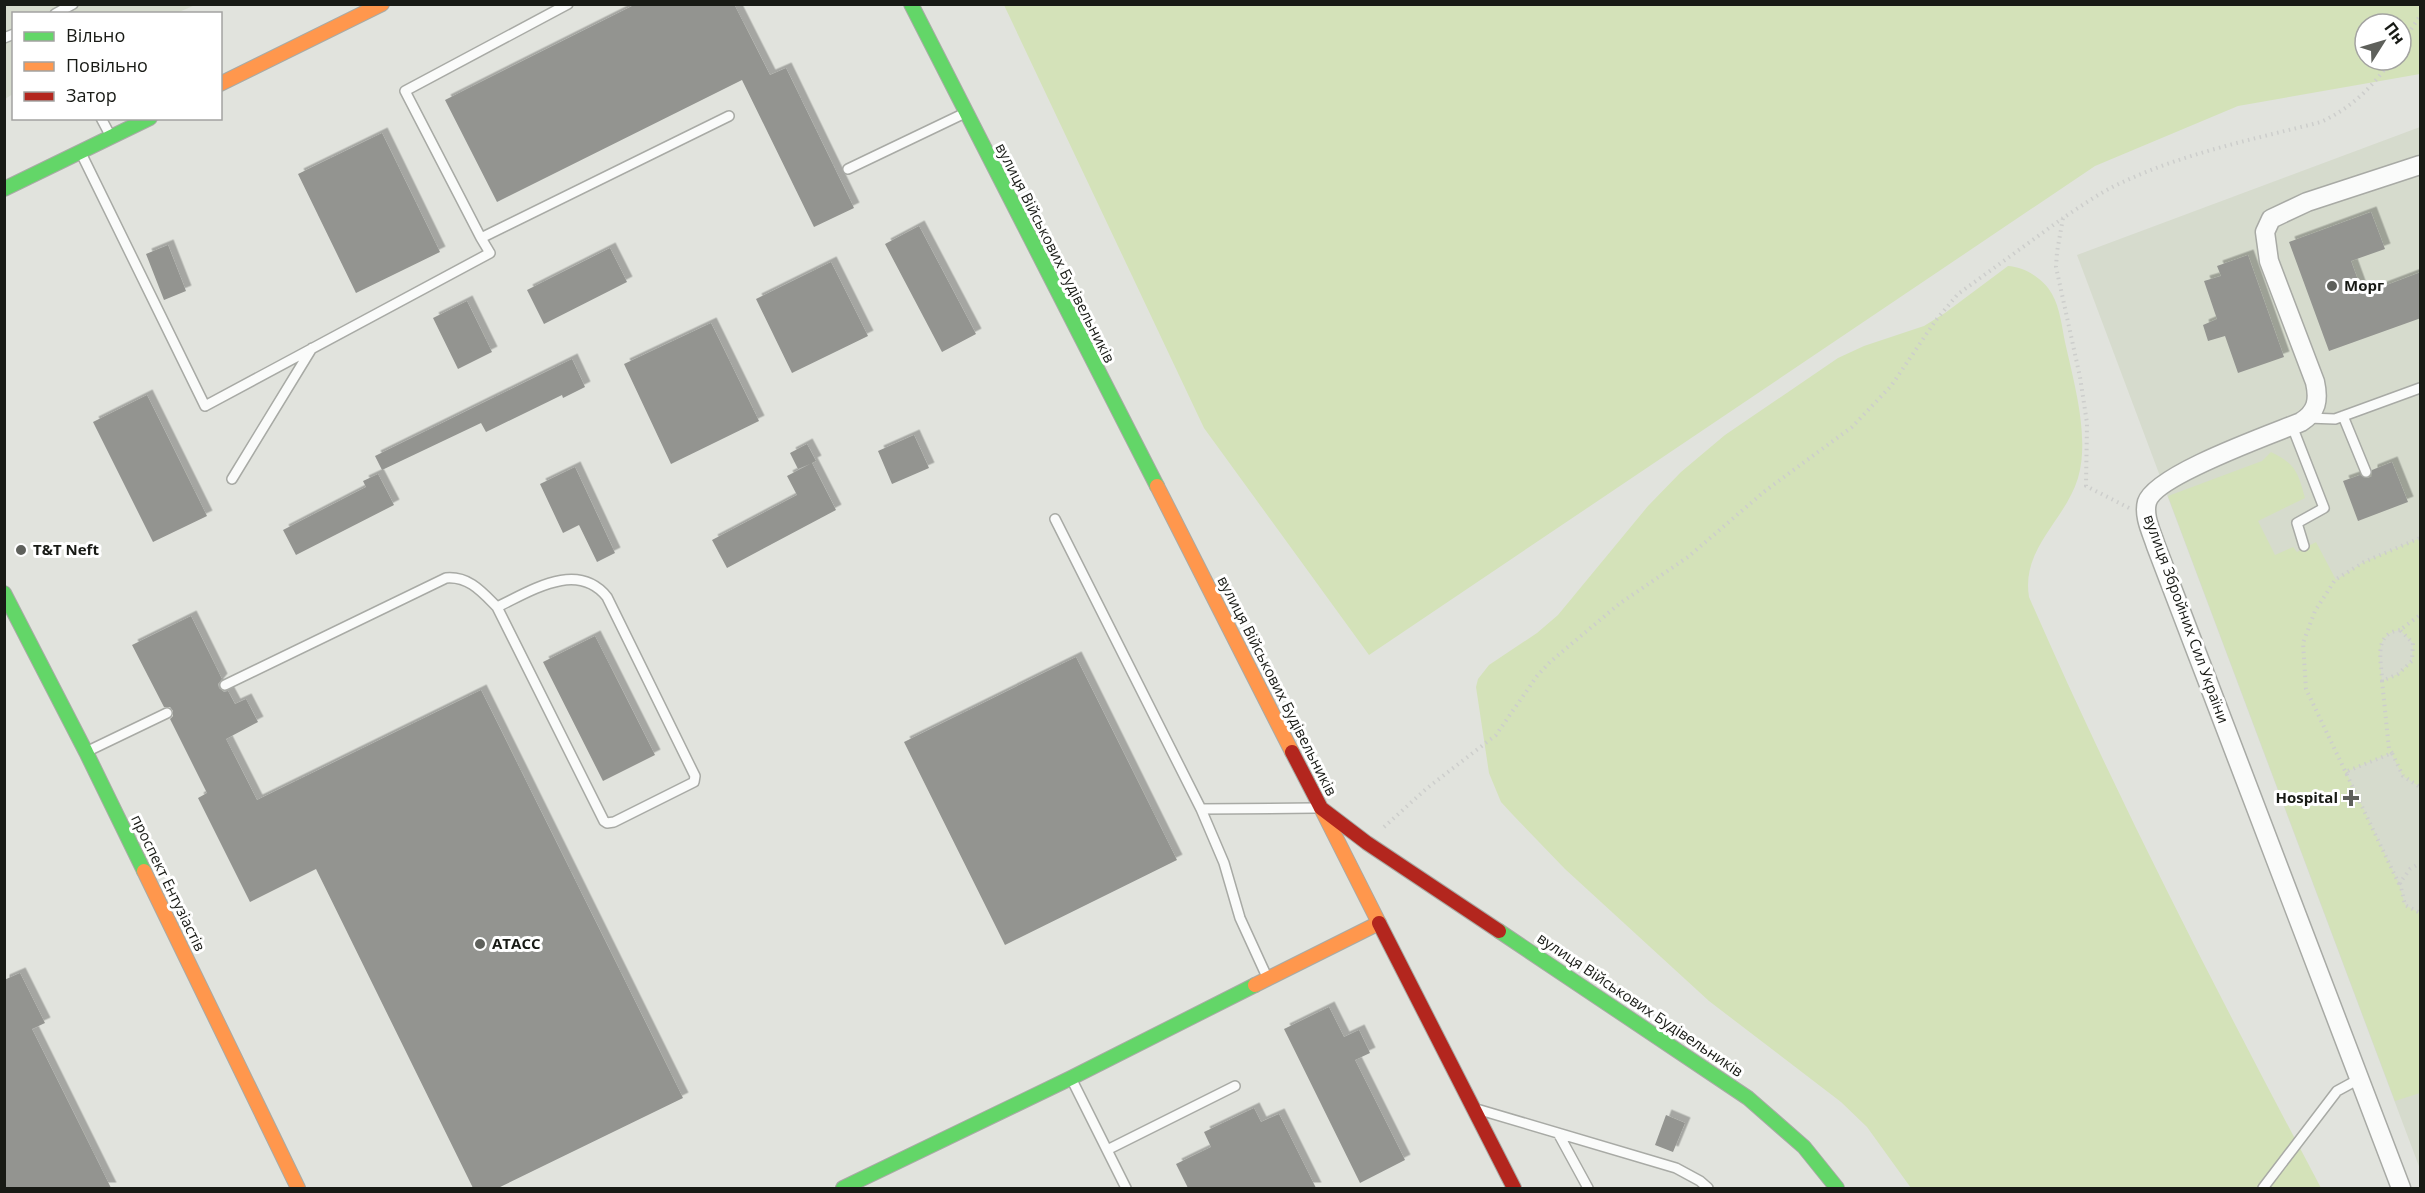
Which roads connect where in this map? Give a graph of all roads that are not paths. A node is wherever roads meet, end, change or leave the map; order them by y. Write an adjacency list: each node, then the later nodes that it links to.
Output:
1 (73, 4): 5 (lane)
2 (382, 4): 6 (street)
3 (568, 4): 16 (lane)
4 (911, 4): 7 (street, вулиця Військових Будівельників)
5 (59, 12)
6 (222, 83)
7 (965, 112): 14 (lane); 31 (street, вулиця Військових Будівельників)
8 (729, 116): 16 (lane)
9 (102, 120): 11 (lane)
10 (146, 120): 11 (street)
11 (111, 137): 12 (street)
12 (81, 153): 15 (street); 17 (lane)
13 (2421, 165): 20 (street)
14 (848, 169)
15 (4, 189)
16 (482, 238): 17 (lane)
17 (312, 348): 23 (lane)
18 (2421, 388): 19 (lane)
19 (2343, 416): 20 (lane); 22 (lane)
20 (2308, 418): 21 (street, вулиця Збройних Сил України)
21 (2292, 426): 25 (lane); 36 (street, вулиця Збройних Сил України)
22 (2366, 472)
23 (232, 479)
24 (1055, 519): 32 (lane)
25 (2304, 546)
26 (4, 593): 30 (street, проспект Ентузіастів)
27 (497, 607): 27 (lane); 28 (lane)
28 (225, 684)
29 (167, 713): 30 (lane)
30 (86, 752): 41 (street, проспект Ентузіастів)
31 (1321, 808): 32 (lane); 33 (street); 47 (street, вулиця Військових Будівельників)
32 (1201, 809): 34 (lane)
33 (1379, 923): 34 (street); 38 (street)
34 (1268, 979): 35 (street)
35 (1071, 1078): 40 (lane); 42 (street)
36 (2359, 1079): 48 (lane); 49 (street, вулиця Збройних Сил України)
37 (1235, 1086): 40 (lane)
38 (1475, 1108): 39 (lane); 44 (street)
39 (1558, 1133): 45 (lane); 46 (lane)
40 (1107, 1150): 43 (lane)
41 (298, 1188)
42 (843, 1188)
43 (1126, 1188)
44 (1514, 1188)
45 (1588, 1188)
46 (1708, 1188)
47 (1837, 1188)
48 (2263, 1188)
49 (2402, 1188)

